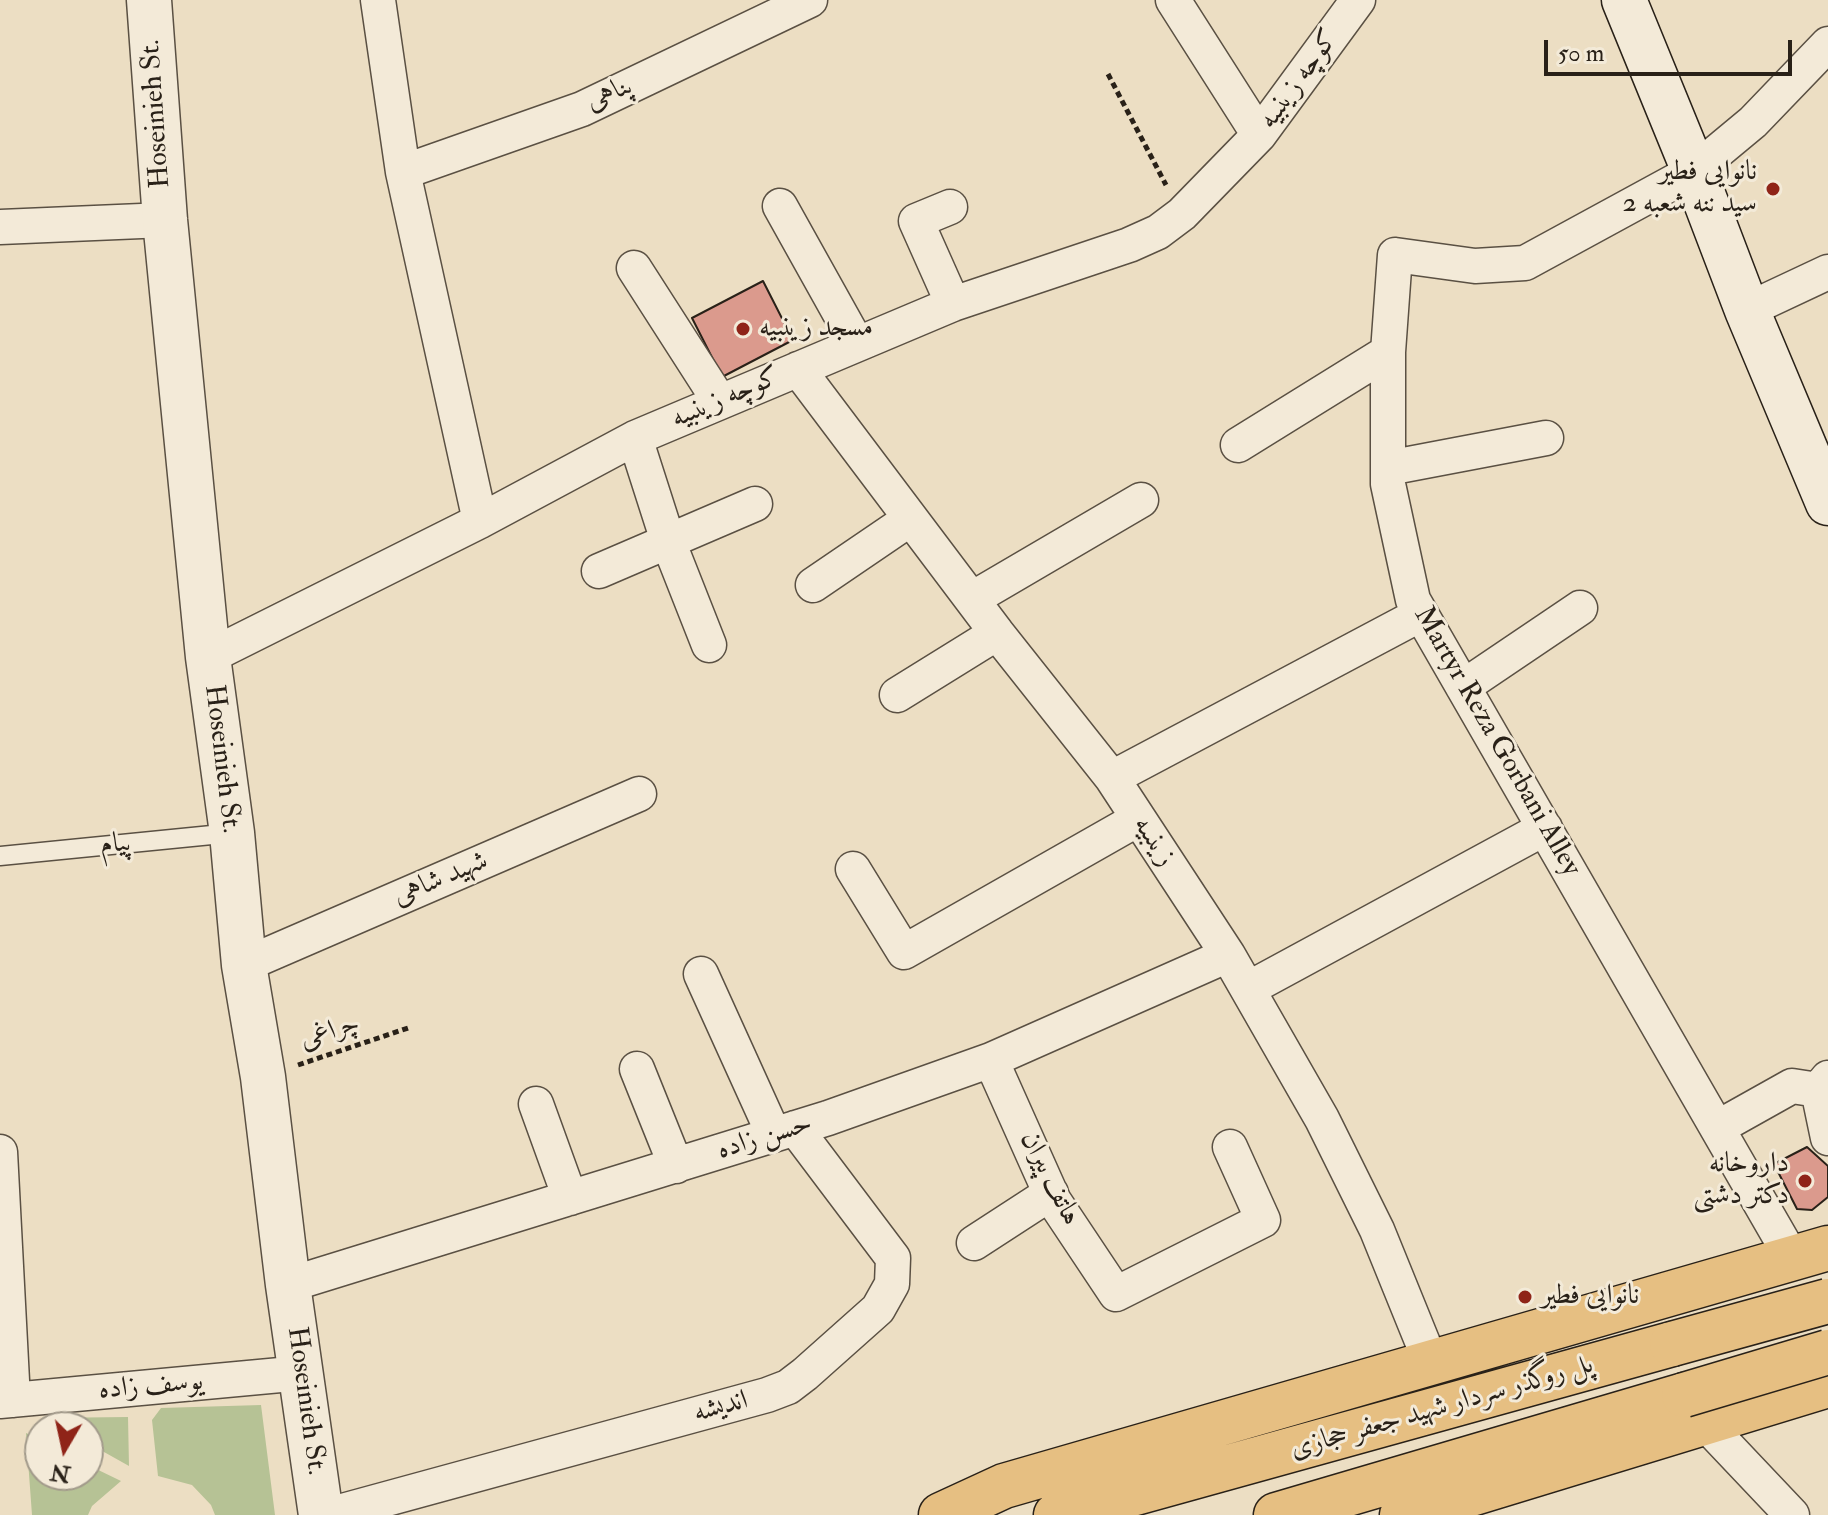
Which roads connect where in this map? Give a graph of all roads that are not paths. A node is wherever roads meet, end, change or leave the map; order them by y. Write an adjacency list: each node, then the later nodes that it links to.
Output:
1 (149, 0): 13 (street, Hoseinieh St.)
2 (378, 0): 10 (street)
3 (810, 0): 10 (street, پناهی)
4 (1173, 0): 8 (street)
5 (1358, 0): 8 (street, کوچه زینبیه)
6 (1624, 0): 9 (street)
7 (1828, 44): 9 (street)
8 (1259, 135): 17 (street, کوچه زینبیه)
9 (1694, 171): 18 (street); 20 (street, Martyr Reza Gorbani Alley)
10 (403, 172): 31 (street)
11 (780, 206): 19 (street)
12 (950, 207): 17 (street)
13 (165, 220): 14 (street); 40 (street, Hoseinieh St.)
14 (0, 227)
15 (634, 268): 22 (street)
16 (1828, 272): 18 (street)
17 (953, 304): 19 (street, کوچه زینبیه)
18 (1747, 310): 28 (street)
19 (857, 344): 21 (street, کوچه زینبیه)
20 (1388, 352): 25 (street); 26 (street, Martyr Reza Gorbani Alley)
21 (798, 369): 22 (street, کوچه زینبیه); 30 (street, زینبیه)
22 (720, 402): 23 (street, کوچه زینبیه)
23 (635, 438): 31 (street, کوچه زینبیه); 32 (street)
24 (1546, 438): 26 (street)
25 (1238, 445)
26 (1388, 468): 37 (street, Martyr Reza Gorbani Alley)
27 (1141, 500): 35 (street)
28 (1828, 503)
29 (755, 504): 32 (street)
30 (910, 519): 34 (street); 35 (street, زینبیه)
31 (480, 521): 40 (street, کوچه زینبیه)
32 (668, 541): 33 (street); 39 (street)
33 (599, 571)
34 (813, 585)
35 (972, 599): 38 (street, زینبیه)
36 (1580, 608): 41 (street)
37 (1421, 614): 41 (street, Martyr Reza Gorbani Alley); 43 (street)
38 (997, 633): 42 (street); 43 (street, زینبیه)
39 (709, 645)
40 (208, 657): 47 (street, Hoseinieh St.)
41 (1463, 687): 46 (street, Martyr Reza Gorbani Alley)
42 (897, 695)
43 (1112, 778): 45 (street, زینبیه)
44 (639, 794): 51 (street, شهید شاهی)
45 (1138, 819): 49 (street); 50 (street, زینبیه)
46 (1545, 828): 53 (street); 58 (street, Martyr Reza Gorbani Alley)
47 (232, 833): 48 (lane, پیام); 51 (street, Hoseinieh St.)
48 (0, 856)
49 (853, 869)
50 (1228, 955): 53 (street, زینبیه); 54 (street, حسن زاده)
51 (244, 965): 69 (street, Hoseinieh St.)
52 (701, 974): 59 (street, اندیشه)
53 (1248, 989): 73 (street, زینبیه)
54 (991, 1060): 59 (street, حسن زاده); 65 (street, هاتف پیران)
55 (637, 1069): 64 (street)
56 (1823, 1084): 58 (street); 60 (street)
57 (536, 1104): 66 (street)
58 (1717, 1128): 68 (street, Martyr Reza Gorbani Alley)
59 (784, 1132): 64 (street, حسن زاده); 79 (street, اندیشه)
60 (1828, 1138)
61 (1230, 1147): 65 (street, هاتف پیران)
62 (0, 1152): 63 (street)
63 (0, 1165): 76 (street)
64 (676, 1166): 66 (street, حسن زاده)
65 (1051, 1193): 67 (street)
66 (570, 1198): 69 (street, حسن زاده)
67 (974, 1243)
68 (1810, 1253): 70 (main road)
69 (288, 1285): 74 (street, Hoseinieh St.)
70 (1662, 1296): 73 (main road); 77 (main road)
71 (1828, 1301): 81 (main road, پل روگذر سردار شهید جعفر حجازی, bridge)
72 (1828, 1352): 77 (main road, پل روگذر سردار شهید جعفر حجازی, bridge)
73 (1431, 1363): 80 (main road)
74 (302, 1373): 76 (street, یوسف زاده); 78 (street, Hoseinieh St.)
75 (1828, 1385): 77 (main road)
76 (7, 1401)
77 (1693, 1408): 82 (main road, پل روگذر سردار شهید جعفر حجازی); 83 (main road); 84 (street)
78 (321, 1515)
79 (328, 1515)
80 (941, 1515)
81 (1056, 1515)
82 (1276, 1515)
83 (1402, 1515)
84 (1792, 1515)

